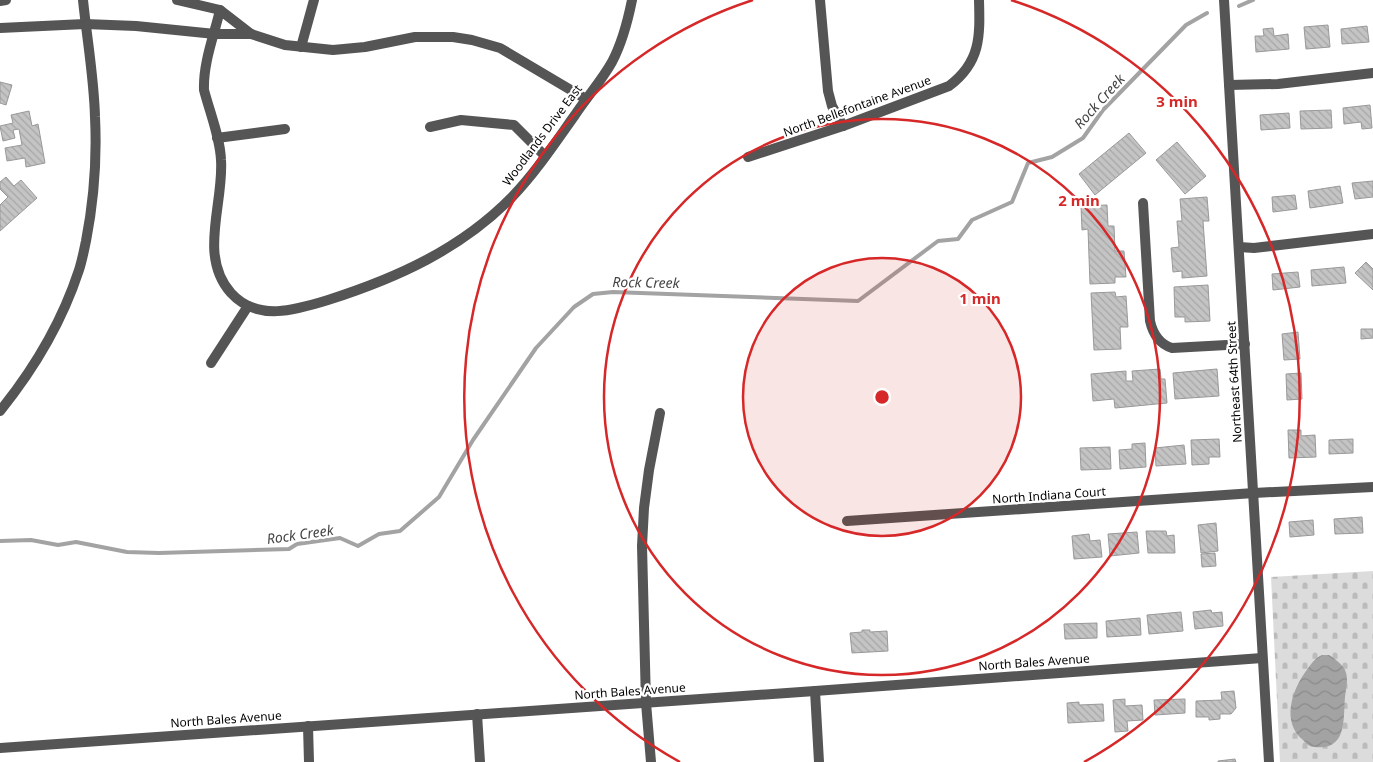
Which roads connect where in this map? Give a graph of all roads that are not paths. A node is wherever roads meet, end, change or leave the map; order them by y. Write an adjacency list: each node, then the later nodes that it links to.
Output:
1 (0, 0): 2 (street)
2 (6, 0)
3 (83, 0): 11 (street)
4 (177, 0): 10 (street)
5 (314, 0): 15 (street)
6 (632, 0): 18 (street, Woodlands Drive East)
7 (820, 0): 19 (street)
8 (979, 0): 19 (street, North Bellefontaine Avenue)
9 (1224, 0): 17 (street, Northeast 64th Street)
10 (220, 10): 13 (street, Woodlands Drive East); 14 (street)
11 (85, 24): 12 (street); 13 (street); 31 (street)
12 (0, 28)
13 (214, 34): 14 (street); 22 (street, Woodlands Drive East)
14 (251, 34): 15 (street)
15 (301, 47): 18 (street)
16 (1373, 74): 17 (street)
17 (1229, 85): 27 (street, Northeast 64th Street)
18 (586, 99): 23 (street, Woodlands Drive East)
19 (843, 126): 24 (street, North Bellefontaine Avenue)
20 (430, 128): 23 (street)
21 (285, 129): 22 (street)
22 (217, 138): 28 (street, Woodlands Drive East)
23 (545, 156): 28 (street, Woodlands Drive East)
24 (748, 157)
25 (1143, 203): 29 (street)
26 (1373, 234): 27 (street)
27 (1239, 246): 29 (street, Northeast 64th Street)
28 (248, 306): 30 (street)
29 (1245, 344): 34 (street, Northeast 64th Street)
30 (211, 363)
31 (0, 411)
32 (660, 413): 38 (street)
33 (1373, 487): 34 (street, North Indiana Court)
34 (1254, 493): 35 (street, North Indiana Court); 36 (street, Northeast 64th Street)
35 (846, 521)
36 (1262, 658): 37 (street, North Bales Avenue); 46 (street, Northeast 64th Street)
37 (815, 691): 38 (street, North Bales Avenue); 45 (street)
38 (646, 703): 39 (street, North Bales Avenue); 44 (street)
39 (477, 714): 40 (street, North Bales Avenue); 43 (street)
40 (308, 726): 41 (street, North Bales Avenue); 42 (street)
41 (0, 748)
42 (310, 762)
43 (480, 762)
44 (651, 762)
45 (819, 762)
46 (1269, 762)

